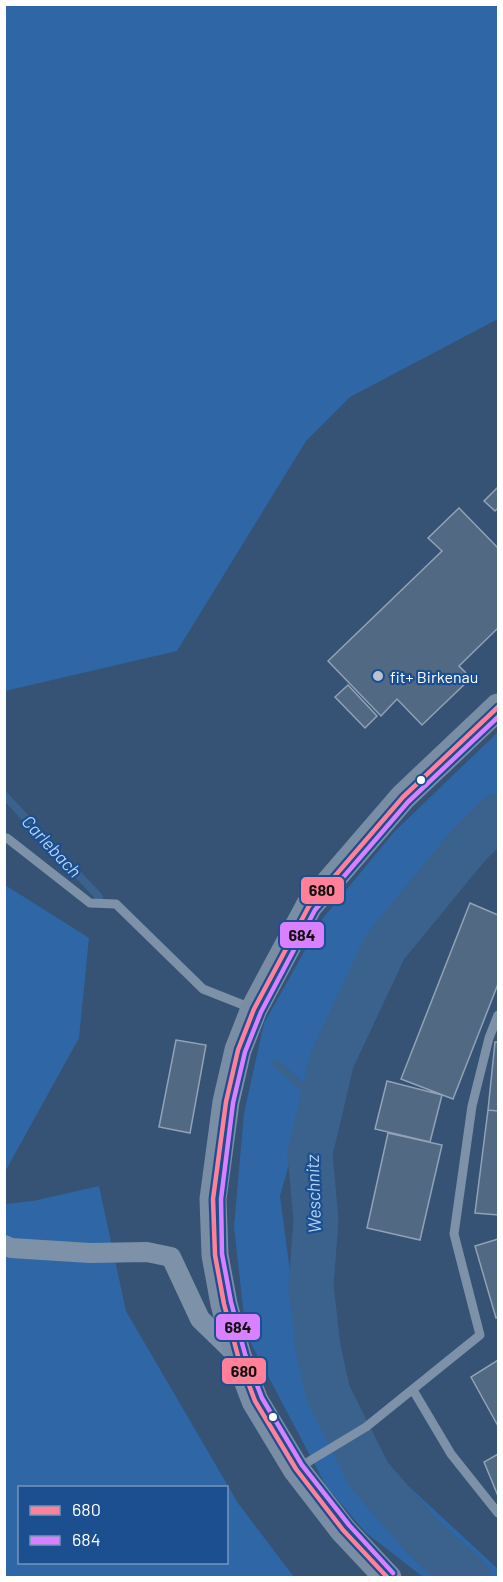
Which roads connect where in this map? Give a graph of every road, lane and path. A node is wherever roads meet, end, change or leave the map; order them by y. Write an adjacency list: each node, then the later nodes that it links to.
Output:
1 (498, 707): 3 (main road)
2 (7, 838): 3 (lane)
3 (254, 1009): 6 (main road)
4 (498, 1015): 7 (lane)
5 (4, 1245): 6 (street)
6 (238, 1356): 8 (main road)
7 (413, 1390): 8 (lane); 9 (lane)
8 (296, 1469): 10 (main road)
9 (498, 1514)
10 (388, 1578)

